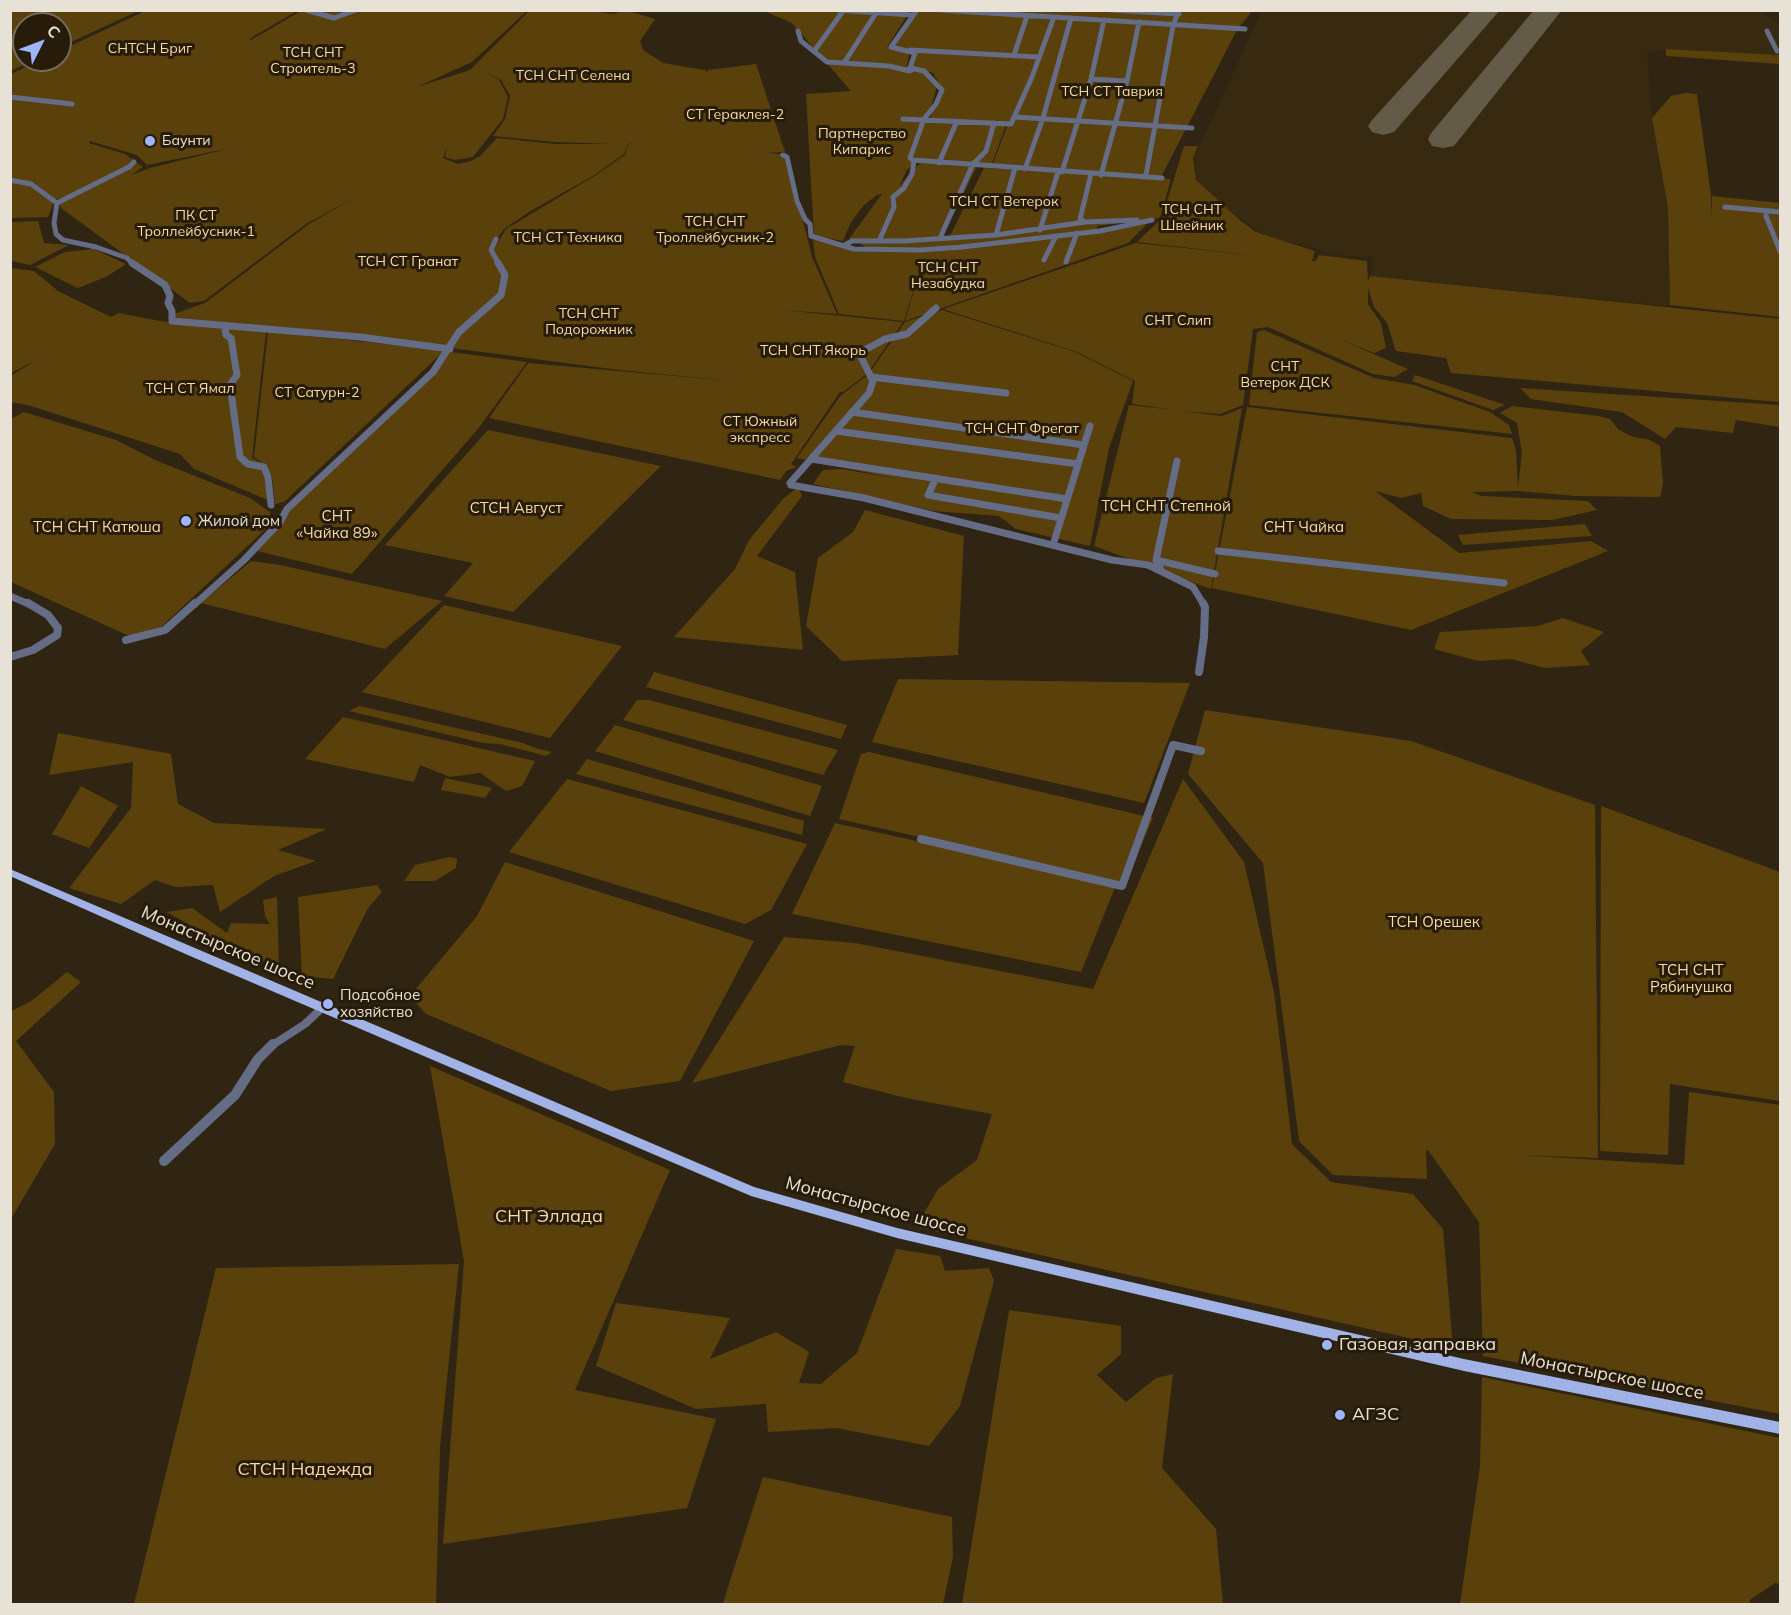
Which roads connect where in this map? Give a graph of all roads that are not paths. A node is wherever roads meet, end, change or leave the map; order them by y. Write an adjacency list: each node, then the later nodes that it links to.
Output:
1 (306, 10): 2 (street)
2 (356, 10)
3 (838, 10): 8 (street)
4 (917, 10): 11 (street)
5 (941, 10): 12 (street)
6 (1054, 10): 13 (street)
7 (1111, 10): 9 (street)
8 (843, 11): 10 (street); 21 (street)
9 (1179, 12): 17 (street)
10 (876, 13): 11 (street); 26 (street)
11 (912, 15): 22 (street)
12 (1027, 16): 13 (street); 24 (street)
13 (1052, 17): 14 (street); 25 (street)
14 (1071, 18): 15 (street); 33 (street)
15 (1104, 20): 16 (street); 28 (street)
16 (1139, 22): 17 (street); 29 (street)
17 (1173, 24): 18 (street); 40 (street)
18 (1245, 29)
19 (798, 31): 21 (street)
20 (1767, 31): 23 (street)
21 (815, 50): 26 (street)
22 (909, 51): 24 (street); 27 (street)
23 (1778, 51)
24 (1014, 55): 25 (street)
25 (1038, 57): 32 (street)
26 (844, 63): 27 (street)
27 (910, 68): 35 (street)
28 (1091, 79): 29 (street); 36 (street)
29 (1126, 81): 39 (street)
30 (10, 97): 31 (street)
31 (72, 104)
32 (1014, 117): 33 (street); 38 (street)
33 (1043, 118): 36 (street); 48 (street)
34 (903, 119): 35 (street)
35 (924, 119): 37 (street); 43 (street)
36 (1078, 120): 39 (street); 49 (street)
37 (957, 121): 38 (street); 45 (street)
38 (993, 123): 46 (street)
39 (1114, 123): 40 (street); 51 (street)
40 (1154, 126): 41 (street); 52 (street)
41 (1192, 128)
42 (783, 154): 67 (street)
43 (914, 161): 45 (street); 66 (street)
44 (134, 162): 55 (street)
45 (939, 163): 46 (street)
46 (973, 164): 47 (street); 64 (street)
47 (1015, 168): 48 (street); 62 (street)
48 (1025, 169): 49 (street)
49 (1060, 172): 50 (street); 60 (street)
50 (1091, 174): 51 (street); 59 (street)
51 (1101, 174): 52 (street)
52 (1142, 177): 53 (street)
53 (1162, 178)
54 (10, 180): 55 (street)
55 (57, 202): 72 (street)
56 (1725, 207): 57 (street)
57 (1770, 211): 58 (street); 68 (street)
58 (1780, 212)
59 (1085, 222): 60 (street); 61 (street)
60 (1040, 230): 62 (street)
61 (1077, 233): 63 (street); 70 (street)
62 (996, 236): 64 (street)
63 (1056, 236): 67 (street); 69 (street)
64 (940, 238): 66 (street)
65 (496, 239): 73 (street)
66 (879, 241): 67 (street)
67 (843, 246)
68 (1780, 251)
69 (1044, 260)
70 (1066, 261)
71 (936, 308): 74 (street)
72 (225, 327): 73 (street); 85 (street)
73 (450, 349): 96 (street)
74 (871, 377): 75 (street); 76 (street)
75 (1006, 393)
76 (852, 412): 78 (street); 79 (street)
77 (1090, 426): 79 (street)
78 (836, 430): 80 (street); 82 (street)
79 (1084, 445): 82 (street)
80 (811, 459): 83 (street); 87 (street)
81 (1178, 461): 89 (street)
82 (1078, 464): 84 (street)
83 (936, 478): 84 (street); 86 (street)
84 (1067, 499): 86 (street)
85 (271, 505)
86 (1061, 518): 87 (street)
87 (1053, 545): 90 (street)
88 (1218, 551): 92 (street)
89 (1155, 560): 90 (street); 91 (street)
90 (1161, 570): 98 (street)
91 (1215, 574)
92 (1504, 583)
93 (10, 596): 94 (street)
94 (23, 601): 95 (street); 97 (street)
95 (10, 606)
96 (126, 640)
97 (10, 657)
98 (1199, 672)
99 (1201, 751): 100 (street)
100 (921, 839)
101 (10, 872): 102 (main road, Монастырское шоссе)
102 (322, 1008): 103 (street); 104 (main road, Монастырское шоссе)
103 (164, 1161)
104 (1780, 1428)

